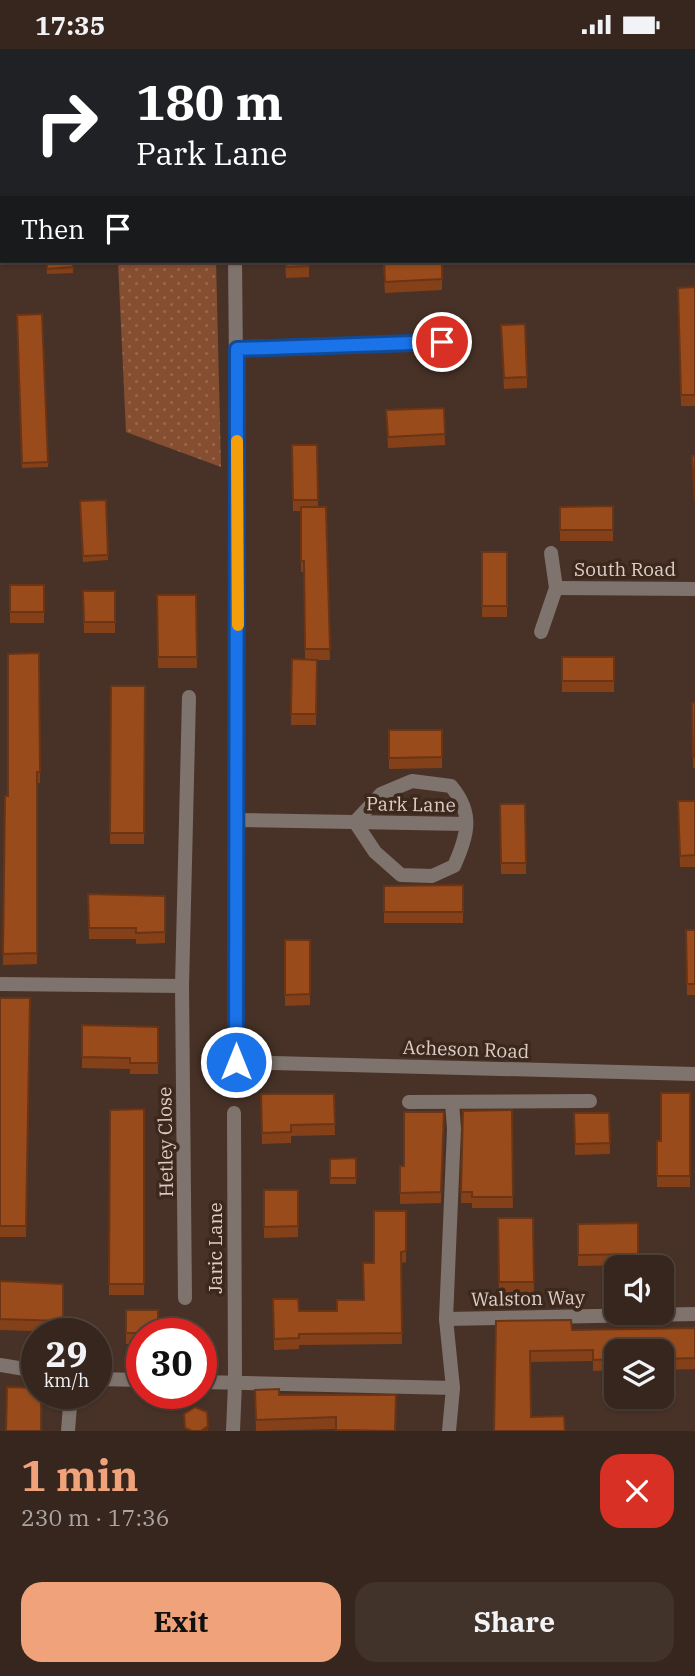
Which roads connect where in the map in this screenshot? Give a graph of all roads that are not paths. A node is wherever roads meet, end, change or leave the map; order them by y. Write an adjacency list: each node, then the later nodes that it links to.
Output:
1 (235, 263): 3 (street)
2 (442, 342): 3 (street)
3 (237, 349): 9 (street)
4 (551, 553): 5 (street, South Road)
5 (556, 588): 6 (street, South Road); 7 (street, South Road)
6 (695, 589)
7 (541, 632)
8 (189, 697): 13 (street, Hetley Close)
9 (236, 820): 10 (street, Park Lane); 14 (street, Acheson Road)
10 (355, 822): 11 (street, Park Lane); 11 (street, Park Lane); 11 (street, Park Lane)
11 (466, 824)
12 (0, 984): 13 (street)
13 (182, 986): 19 (street, Hetley Close)
14 (695, 1074)
15 (590, 1101): 17 (street)
16 (409, 1102): 17 (street)
17 (452, 1102): 21 (street, Walston Way)
18 (234, 1113): 25 (street, Jaric Lane)
19 (185, 1298)
20 (695, 1314): 21 (street, Walston Way)
21 (446, 1319): 26 (street, Walston Way)
22 (0, 1365): 23 (street)
23 (21, 1368)
24 (217, 1382): 25 (street)
25 (236, 1383): 26 (street); 29 (street, Jaric Lane)
26 (453, 1388): 30 (street, Walston Way)
27 (70, 1409): 28 (street)
28 (68, 1431)
29 (233, 1431)
30 (449, 1431)

